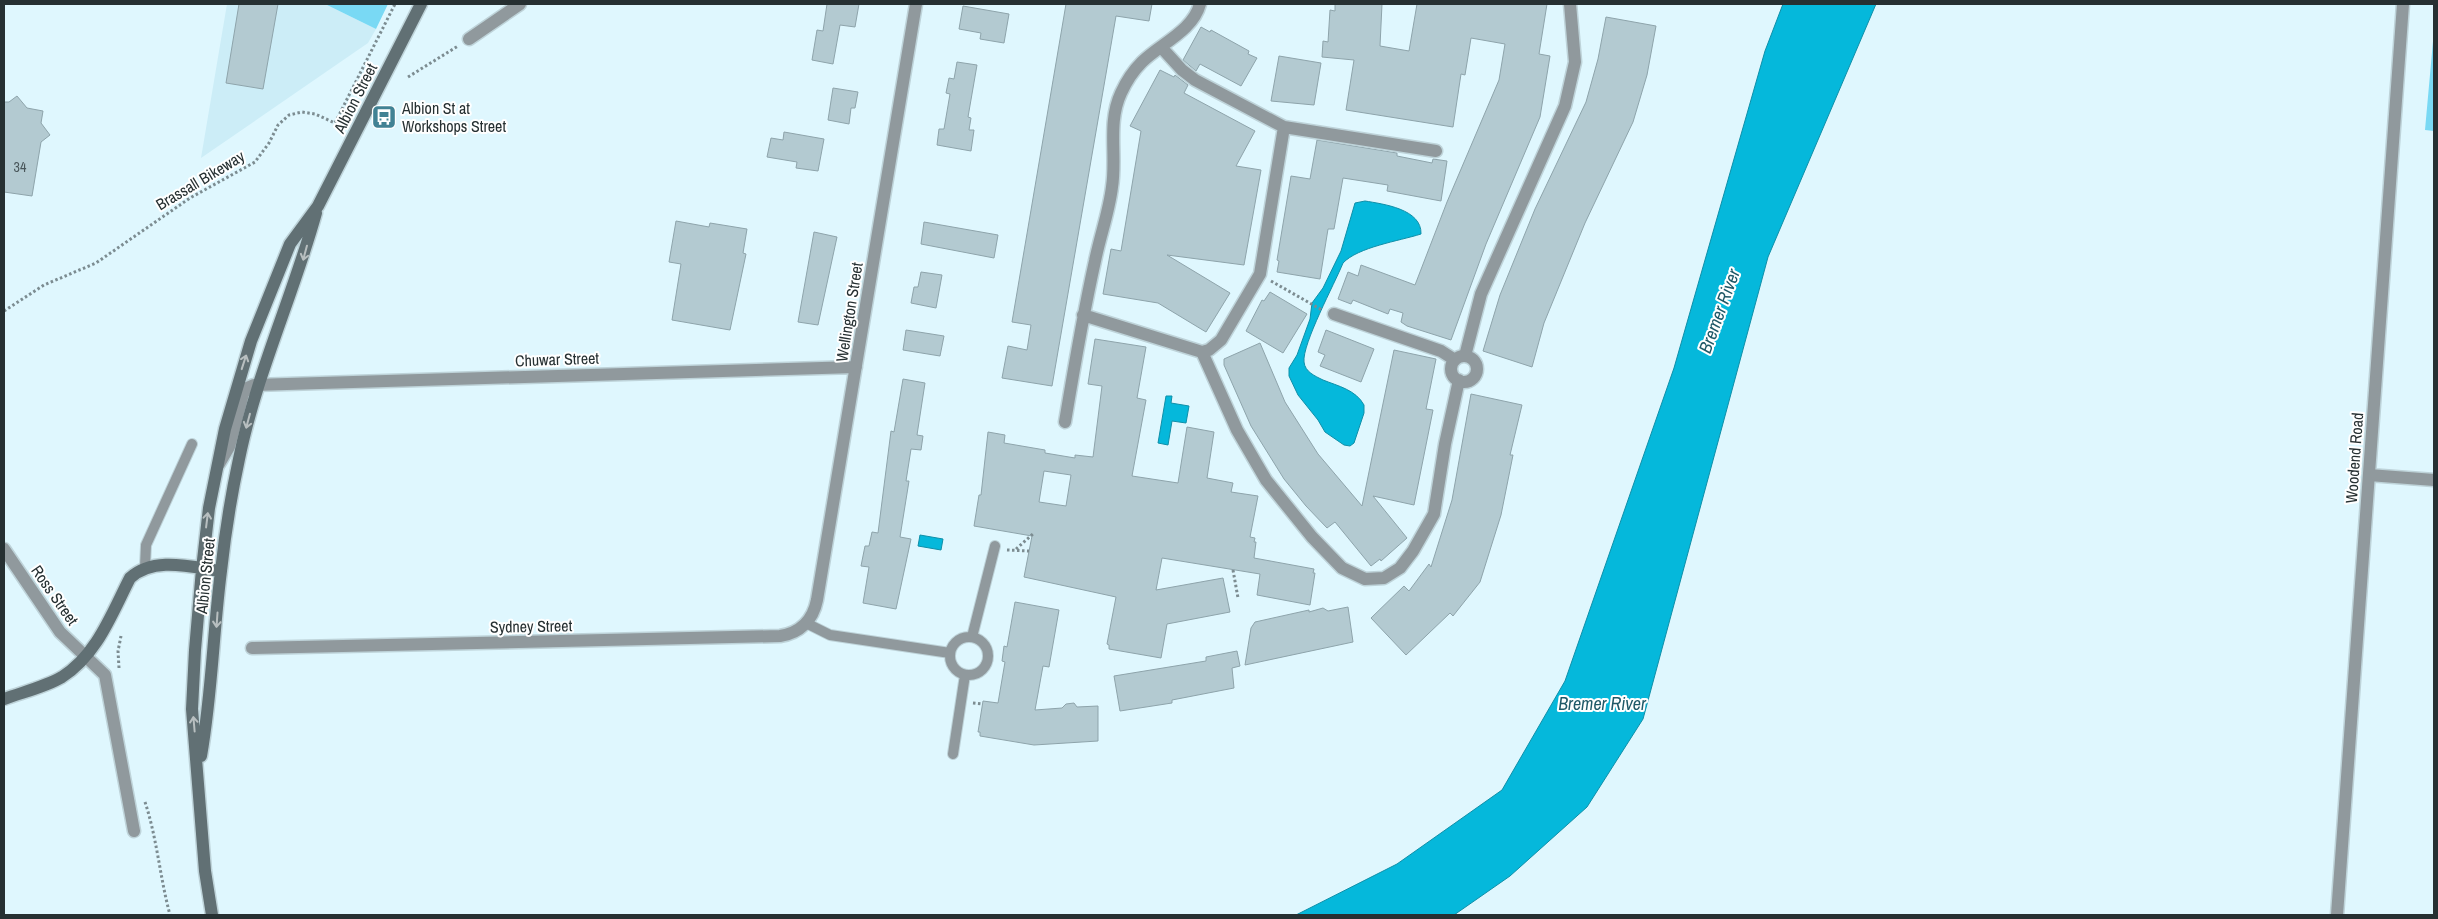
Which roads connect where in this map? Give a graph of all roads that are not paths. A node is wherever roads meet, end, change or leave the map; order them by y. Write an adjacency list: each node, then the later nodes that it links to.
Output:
1 (421, 4): 11 (main road, Albion Street)
2 (520, 4): 7 (street)
3 (916, 4): 16 (street, Wellington Street)
4 (1200, 4): 8 (street)
5 (1570, 4): 15 (street)
6 (2403, 4): 22 (street, Woodend Road)
7 (469, 39)
8 (1161, 47): 9 (street); 13 (street)
9 (1284, 127): 10 (street); 14 (street)
10 (1436, 151)
11 (318, 206): 18 (main road, Albion Street, one-way to 18); 21 (main road, Albion Street, one-way to 11)
12 (1328, 312): 15 (street)
13 (1083, 315): 14 (street); 19 (street)
14 (1202, 352): 17 (street)
15 (1460, 358): 17 (street); 17 (street)
16 (856, 367): 18 (street, Chuwar Street); 29 (street, Wellington Street)
17 (1458, 380)
18 (259, 385): 21 (street, Albion Street); 28 (main road, Albion Street, one-way to 28)
19 (1065, 422)
20 (192, 444): 26 (lane)
21 (217, 468): 27 (main road, Albion Street, one-way to 21)
22 (2368, 475): 23 (street); 40 (street, Woodend Road)
23 (2434, 480)
24 (995, 546): 30 (lane)
25 (4, 549): 33 (street, Ross Street)
26 (145, 567): 27 (main road); 33 (main road)
27 (202, 569): 28 (main road); 37 (main road, Albion Street, one-way to 27)
28 (220, 572): 37 (main road, Albion Street, one-way to 37)
29 (806, 623): 31 (street, Sydney Street); 32 (lane)
30 (972, 638): 32 (lane); 34 (lane)
31 (252, 648)
32 (950, 653): 34 (lane)
33 (85, 656): 35 (main road); 38 (street)
34 (965, 675): 36 (lane)
35 (4, 699)
36 (953, 754)
37 (198, 773): 39 (main road, Albion Street)
38 (134, 831)
39 (212, 915)
40 (2337, 915)

